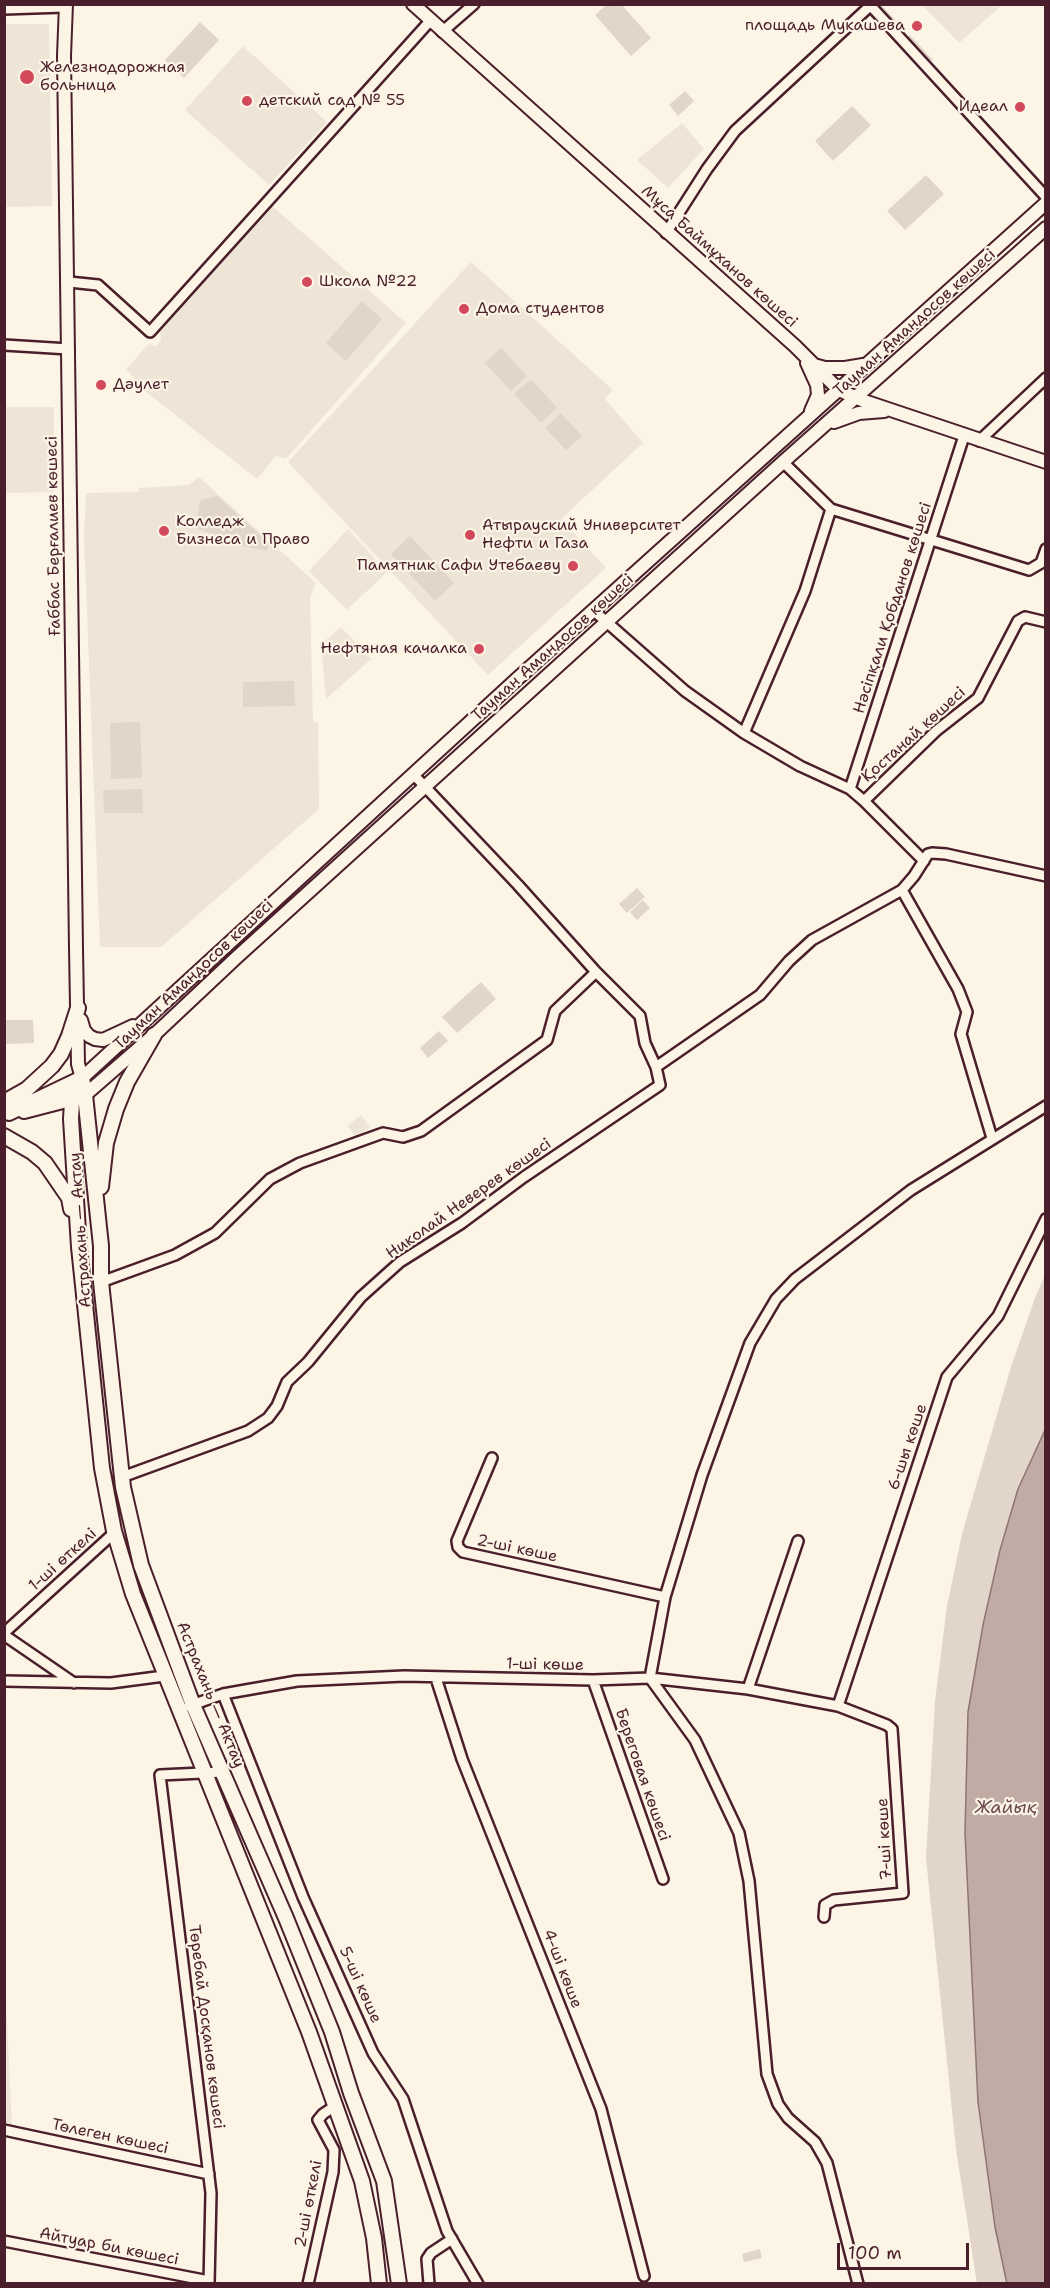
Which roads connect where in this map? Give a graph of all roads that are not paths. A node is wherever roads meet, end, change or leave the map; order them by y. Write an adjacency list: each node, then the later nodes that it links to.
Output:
1 (412, 4): 6 (main road, Мұса Баймұханов көшесі)
2 (474, 4): 7 (street)
3 (869, 5): 8 (street); 11 (street)
4 (65, 6): 5 (street); 12 (main road, Ғаббас Берғалиев көшесі)
5 (4, 9)
6 (430, 21): 7 (main road, Мұса Баймұханов көшесі); 12 (street)
7 (442, 32): 11 (main road, Мұса Баймұханов көшесі)
8 (1046, 197)
9 (1046, 203): 16 (main road, Тауман Амандосов көшесі)
10 (1046, 228): 18 (main road, Тауман Амандосов көшесі)
11 (666, 233): 15 (main road, Мұса Баймұханов көшесі)
12 (69, 282): 14 (main road, Ғаббас Берғалиев көшесі)
13 (4, 345): 14 (street)
14 (69, 349): 44 (main road, Ғаббас Берғалиев көшесі)
15 (802, 354): 17 (main road, Мұса Баймұханов көшесі); 23 (main road)
16 (867, 364): 17 (main road); 20 (main road, Тауман Амандосов көшесі)
17 (814, 365): 20 (main road, Мұса Баймұханов көшесі)
18 (880, 377): 21 (main road, Тауман Амандосов көшесі); 22 (main road)
19 (1046, 378): 26 (street)
20 (839, 390): 21 (main road, Мұса Баймұханов көшесі); 23 (main road, Тауман Амандосов көшесі)
21 (856, 397): 22 (main road, Мұса Баймұханов көшесі); 24 (main road, Тауман Амандосов көшесі)
22 (886, 409): 24 (main road); 25 (main road, Мұса Баймұханов көшесі)
23 (808, 417): 32 (main road, Тауман Амандосов көшесі)
24 (824, 425): 27 (main road, Тауман Амандосов көшесі)
25 (964, 436): 26 (main road, Мұса Баймұханов көшесі); 30 (street, Нәсіпқали Қобданов көшесі)
26 (979, 441): 28 (main road, Мұса Баймұханов көшесі)
27 (783, 462): 29 (street); 34 (main road, Тауман Амандосов көшесі)
28 (1046, 462)
29 (831, 509): 30 (street); 35 (street)
30 (931, 539): 31 (street); 38 (street, Нәсіпқали Қобданов көшесі)
31 (1046, 549)
32 (593, 610): 34 (street); 36 (main road, Тауман Амандосов көшесі)
33 (1046, 622): 39 (street, Қостанай көшесі)
34 (606, 623): 35 (street); 37 (main road, Тауман Амандосов көшесі)
35 (744, 733): 38 (street)
36 (413, 774): 37 (street); 45 (main road, Тауман Амандосов көшесі)
37 (425, 786): 43 (street); 46 (main road, Тауман Амандосов көшесі)
38 (850, 789): 39 (street)
39 (864, 801): 40 (street)
40 (924, 861): 41 (street); 42 (street)
41 (1046, 876)
42 (902, 890): 47 (street); 54 (street)
43 (596, 972): 47 (street); 58 (street)
44 (78, 1008): 45 (main road); 48 (main road, Ғаббас Берғалиев көшесі); 52 (highway)
45 (142, 1022): 48 (main road, Тауман Амандосов көшесі)
46 (154, 1035): 49 (main road, Тауман Амандосов көшесі); 56 (highway)
47 (656, 1067): 60 (street, Николай Неверев көшесі)
48 (78, 1077): 49 (highway, Астрахань — Актау); 50 (highway, Астрахань — Актау); 52 (highway)
49 (85, 1095): 50 (highway); 56 (highway, Астрахань — Актау)
50 (71, 1100): 52 (highway); 57 (highway, Астрахань — Актау)
51 (1046, 1106): 54 (street)
52 (6, 1110)
53 (4, 1136): 57 (highway)
54 (992, 1138): 63 (street)
55 (1046, 1219): 74 (street, 6-шы көше)
56 (101, 1246): 57 (highway); 58 (highway, Астрахань — Актау)
57 (79, 1247): 61 (highway, Астрахань — Актау)
58 (100, 1282): 60 (highway, Астрахань — Актау)
59 (492, 1458): 63 (street, 2-ші көше)
60 (122, 1477): 73 (highway, Астрахань — Актау)
61 (115, 1532): 64 (street, 1-ші өткелі); 65 (highway, Астрахань — Актау)
62 (798, 1541): 71 (street)
63 (665, 1597): 67 (street)
64 (4, 1634): 70 (street)
65 (164, 1676): 70 (street); 75 (highway, Астрахань — Актау)
66 (436, 1678): 68 (street, 1-ші көше); 72 (street, 1-ші көше); 86 (street, 4-шi көше)
67 (650, 1678): 68 (street, 1-ші көше); 71 (street, 1-ші көше); 93 (street)
68 (593, 1680): 79 (street, Береговая көшесі)
69 (4, 1681): 70 (street)
70 (74, 1683)
71 (748, 1689): 74 (street, 1-ші көше)
72 (223, 1694): 73 (street, 1-ші көше); 84 (street, 5-шi көше)
73 (193, 1705): 75 (street, 1-ші көше); 77 (highway, Астрахань — Актау)
74 (838, 1706): 76 (street, 1-ші көше)
75 (180, 1710): 78 (highway, Астрахань — Актау)
76 (892, 1729): 80 (street, 7-шi көше)
77 (223, 1772): 78 (street); 90 (highway, Астрахань — Актау)
78 (206, 1773): 81 (highway, Астрахань — Актау); 83 (street, Төребай Досқанов көшесі)
79 (663, 1879)
80 (824, 1917)
81 (335, 2106): 88 (street, 2-ші өткелі); 89 (highway, Астрахань — Актау)
82 (4, 2130): 83 (street, Төлеген көшесі)
83 (209, 2174): 87 (street, Төребай Досқанов көшесі)
84 (452, 2239): 91 (street); 92 (street, 5-шi көше)
85 (4, 2241): 87 (street, Айтуар би көшесі)
86 (644, 2276)
87 (209, 2282)
88 (308, 2283)
89 (379, 2283)
90 (399, 2283)
91 (429, 2283)
92 (478, 2283)
93 (858, 2283)

